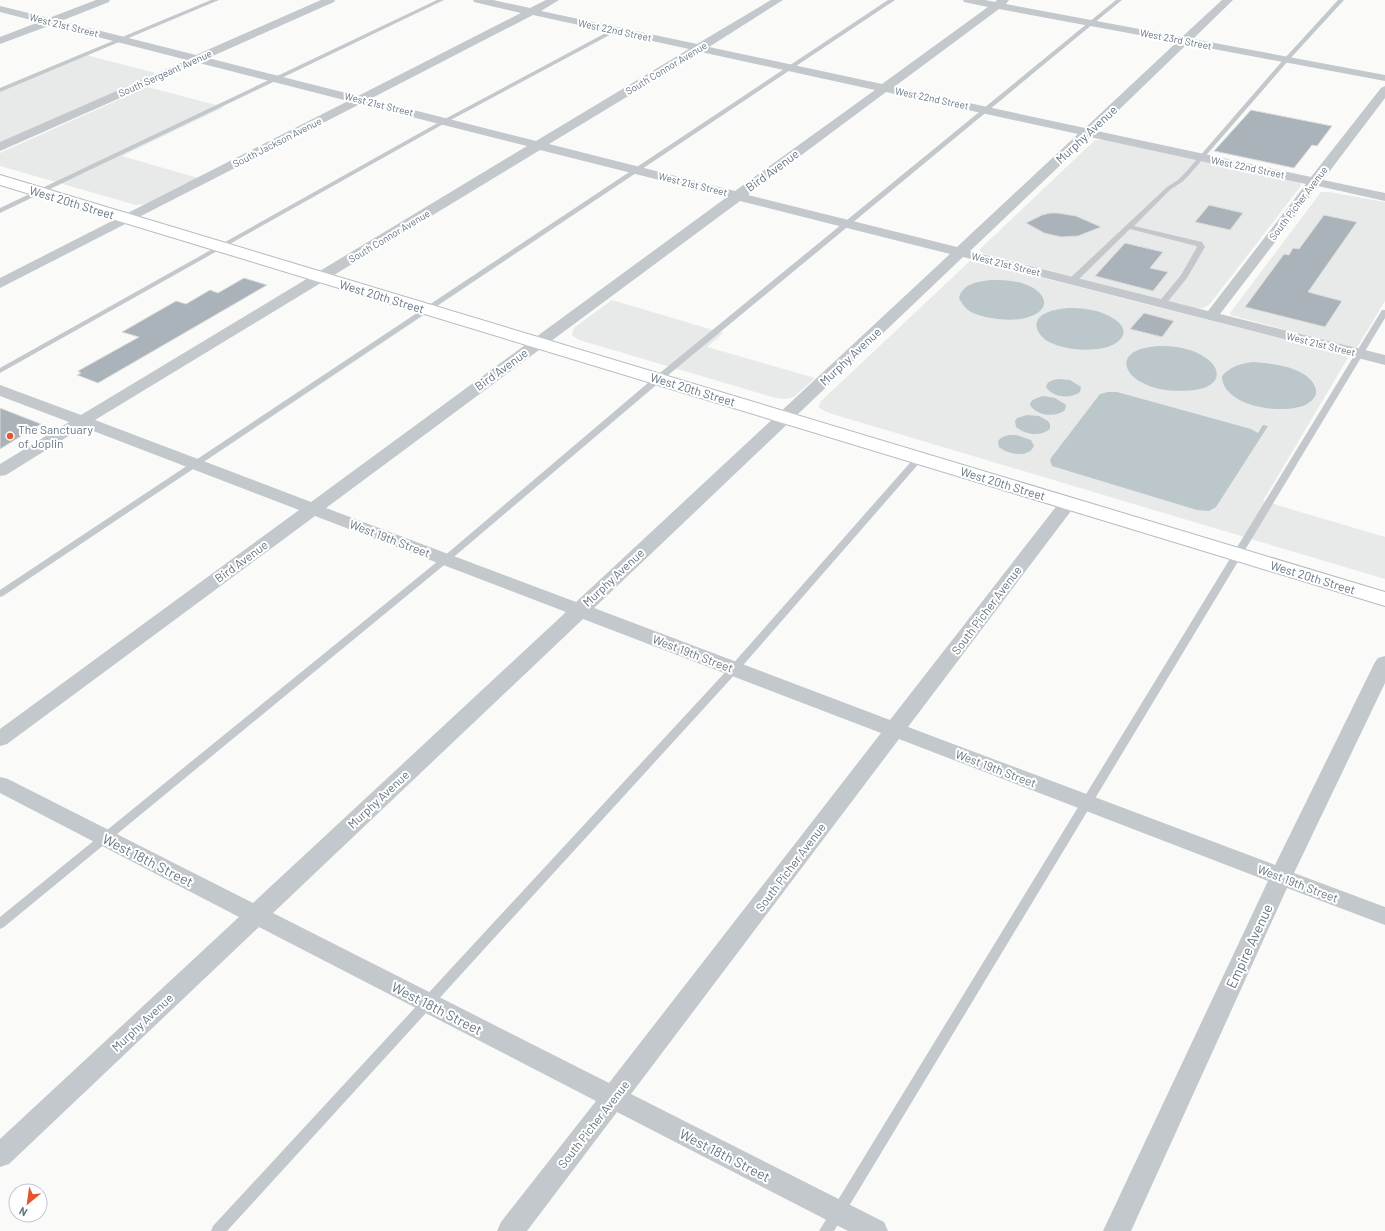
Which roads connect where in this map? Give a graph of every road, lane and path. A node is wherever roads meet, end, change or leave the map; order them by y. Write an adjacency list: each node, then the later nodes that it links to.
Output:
1 (105, 0): 16 (street)
2 (216, 0): 19 (lane)
3 (330, 0): 23 (street, South Sergeant Avenue)
4 (441, 0): 27 (lane)
5 (478, 0): 15 (street, West 22nd Street)
6 (554, 0): 15 (street, South Jackson Avenue)
7 (778, 0): 22 (street, South Connor Avenue)
8 (892, 0): 25 (lane)
9 (968, 0): 13 (street, West 23rd Street)
10 (1119, 0): 17 (lane)
11 (1228, 0): 21 (street, Murphy Avenue)
12 (1341, 0): 24 (lane)
13 (1000, 3): 17 (street, West 23rd Street); 28 (street, Bird Avenue)
14 (0, 9): 16 (street, West 21st Street)
15 (532, 12): 18 (street, West 22nd Street); 31 (street, South Jackson Avenue)
16 (50, 22): 19 (street, West 21st Street); 20 (street)
17 (1091, 23): 21 (street, West 23rd Street); 32 (lane)
18 (615, 30): 22 (street, West 22nd Street); 33 (lane)
19 (121, 39): 23 (street, West 21st Street); 29 (lane)
20 (0, 41)
21 (1185, 41): 24 (street, West 23rd Street); 34 (street, Murphy Avenue)
22 (699, 48): 25 (street, West 22nd Street); 35 (street, South Connor Avenue)
23 (198, 59): 27 (street, West 21st Street); 36 (street, South Sergeant Avenue)
24 (1286, 60): 26 (street, West 23rd Street); 37 (lane)
25 (790, 68): 28 (street, West 22nd Street); 38 (lane)
26 (1385, 78)
27 (278, 79): 31 (street, West 21st Street); 41 (lane)
28 (884, 88): 32 (street, West 22nd Street); 42 (street, Bird Avenue)
29 (0, 90)
30 (1385, 90): 40 (street, South Picher Avenue)
31 (360, 100): 33 (street, West 21st Street); 45 (street, South Jackson Avenue)
32 (985, 110): 34 (street, West 22nd Street); 46 (lane)
33 (445, 121): 35 (street, West 21st Street); 48 (lane)
34 (1088, 132): 37 (street, West 22nd Street); 49 (street, Murphy Avenue)
35 (539, 145): 38 (street, West 21st Street); 50 (street, South Connor Avenue)
36 (0, 147)
37 (1203, 157): 40 (street, West 22nd Street); 47 (lane)
38 (636, 170): 42 (street, West 21st Street); 54 (lane)
39 (0, 180): 41 (main road, West 20th Street)
40 (1314, 181): 43 (street, West 22nd Street); 56 (street, South Picher Avenue)
41 (40, 192): 44 (lane); 45 (main road, West 20th Street)
42 (737, 196): 46 (street, West 21st Street); 57 (street, Bird Avenue)
43 (1385, 197)
44 (0, 211)
45 (128, 219): 48 (main road, West 20th Street); 52 (street, South Jackson Avenue)
46 (847, 224): 49 (street, West 21st Street); 61 (lane)
47 (1129, 227): 51 (lane); 53 (lane)
48 (221, 247): 50 (main road, West 20th Street); 60 (lane)
49 (961, 253): 51 (street, West 21st Street); 63 (street, Murphy Avenue)
50 (321, 277): 54 (main road, West 20th Street); 64 (street, South Connor Avenue)
51 (1072, 281): 53 (street, West 21st Street)
52 (0, 284)
53 (1162, 303): 56 (street, West 21st Street)
54 (427, 309): 57 (main road, West 20th Street); 66 (lane)
55 (1385, 312): 58 (lane)
56 (1211, 316): 58 (street, West 21st Street)
57 (537, 342): 61 (main road, West 20th Street); 69 (street, Bird Avenue)
58 (1361, 354): 59 (street, West 21st Street); 70 (lane)
59 (1385, 360)
60 (0, 371)
61 (658, 379): 63 (main road, West 20th Street); 71 (lane)
62 (0, 390): 64 (street, West 19th Street)
63 (784, 417): 65 (main road, West 20th Street); 74 (street, Murphy Avenue)
64 (82, 421): 66 (street, West 19th Street); 67 (street, South Connor Avenue)
65 (919, 458): 68 (main road, West 20th Street); 76 (lane)
66 (194, 464): 69 (street, West 19th Street); 72 (lane)
67 (0, 471)
68 (1068, 503): 70 (main road, West 20th Street); 77 (street, South Picher Avenue)
69 (312, 509): 71 (street, West 19th Street); 78 (street, Bird Avenue)
70 (1237, 554): 73 (main road, West 20th Street); 80 (lane)
71 (446, 559): 74 (street, West 19th Street); 81 (lane)
72 (0, 594)
73 (1385, 599)
74 (578, 610): 76 (street, West 19th Street); 83 (street, Murphy Avenue)
75 (1385, 662): 82 (street, Empire Avenue)
76 (734, 669): 77 (street, West 19th Street); 86 (lane)
77 (895, 730): 80 (street, West 19th Street); 87 (street, South Picher Avenue)
78 (0, 739)
79 (0, 784): 81 (street, West 18th Street)
80 (1086, 803): 82 (street, West 19th Street); 89 (lane)
81 (104, 837): 83 (street, West 18th Street); 85 (lane)
82 (1281, 877): 84 (street, West 19th Street); 93 (street, Empire Avenue)
83 (255, 915): 86 (street, West 18th Street); 88 (street, Murphy Avenue)
84 (1385, 916)
85 (0, 924)
86 (428, 1003): 87 (street, West 18th Street); 90 (lane)
87 (613, 1098): 89 (street, West 18th Street); 91 (street, South Picher Avenue)
88 (0, 1156)
89 (832, 1222): 92 (street, West 18th Street)
90 (218, 1231)
91 (511, 1231)
92 (874, 1231)
93 (1117, 1231)

